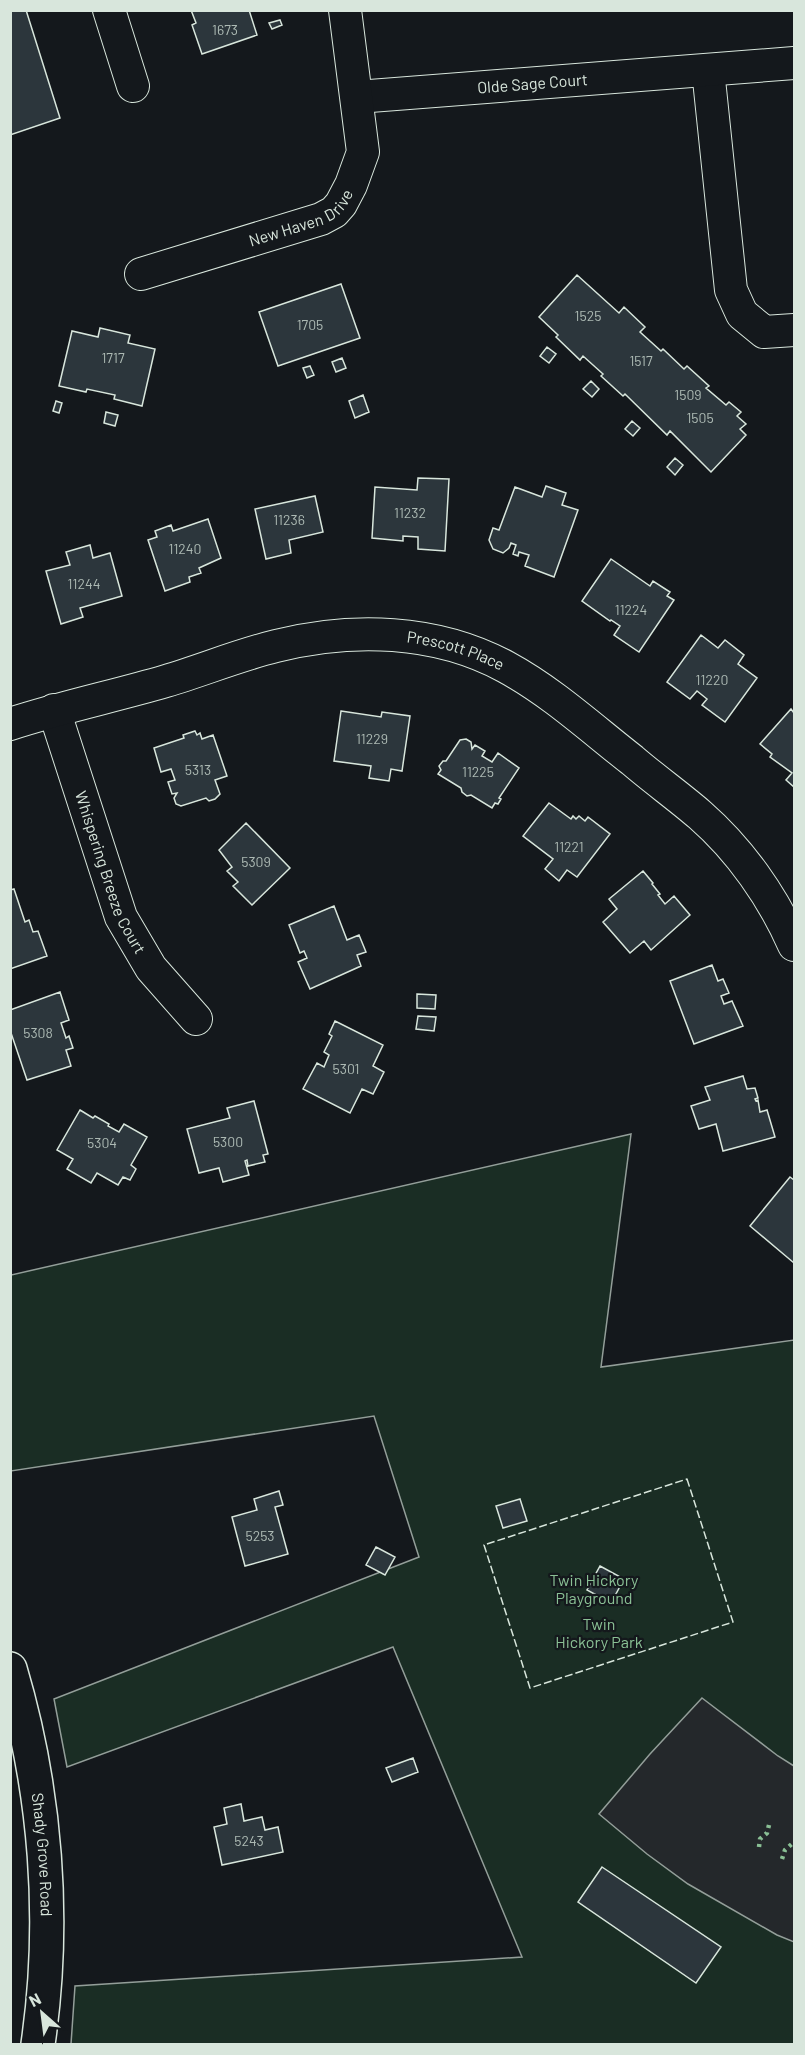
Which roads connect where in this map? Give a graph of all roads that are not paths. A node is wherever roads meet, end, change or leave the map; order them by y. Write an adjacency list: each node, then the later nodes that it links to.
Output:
1 (109, 10): 5 (street)
2 (345, 10): 6 (street, New Haven Drive)
3 (795, 63): 4 (street, Olde Sage Court)
4 (708, 70): 6 (street, Olde Sage Court); 8 (street)
5 (133, 86)
6 (357, 98): 7 (street, New Haven Drive)
7 (141, 274)
8 (795, 330)
9 (54, 710): 10 (street, Prescott Place); 11 (street, Prescott Place); 12 (street, Whispering Breeze Court)
10 (10, 724)
11 (795, 945)
12 (196, 1019)
13 (10, 1669): 14 (main road, Shady Grove Road)
14 (38, 2044)

